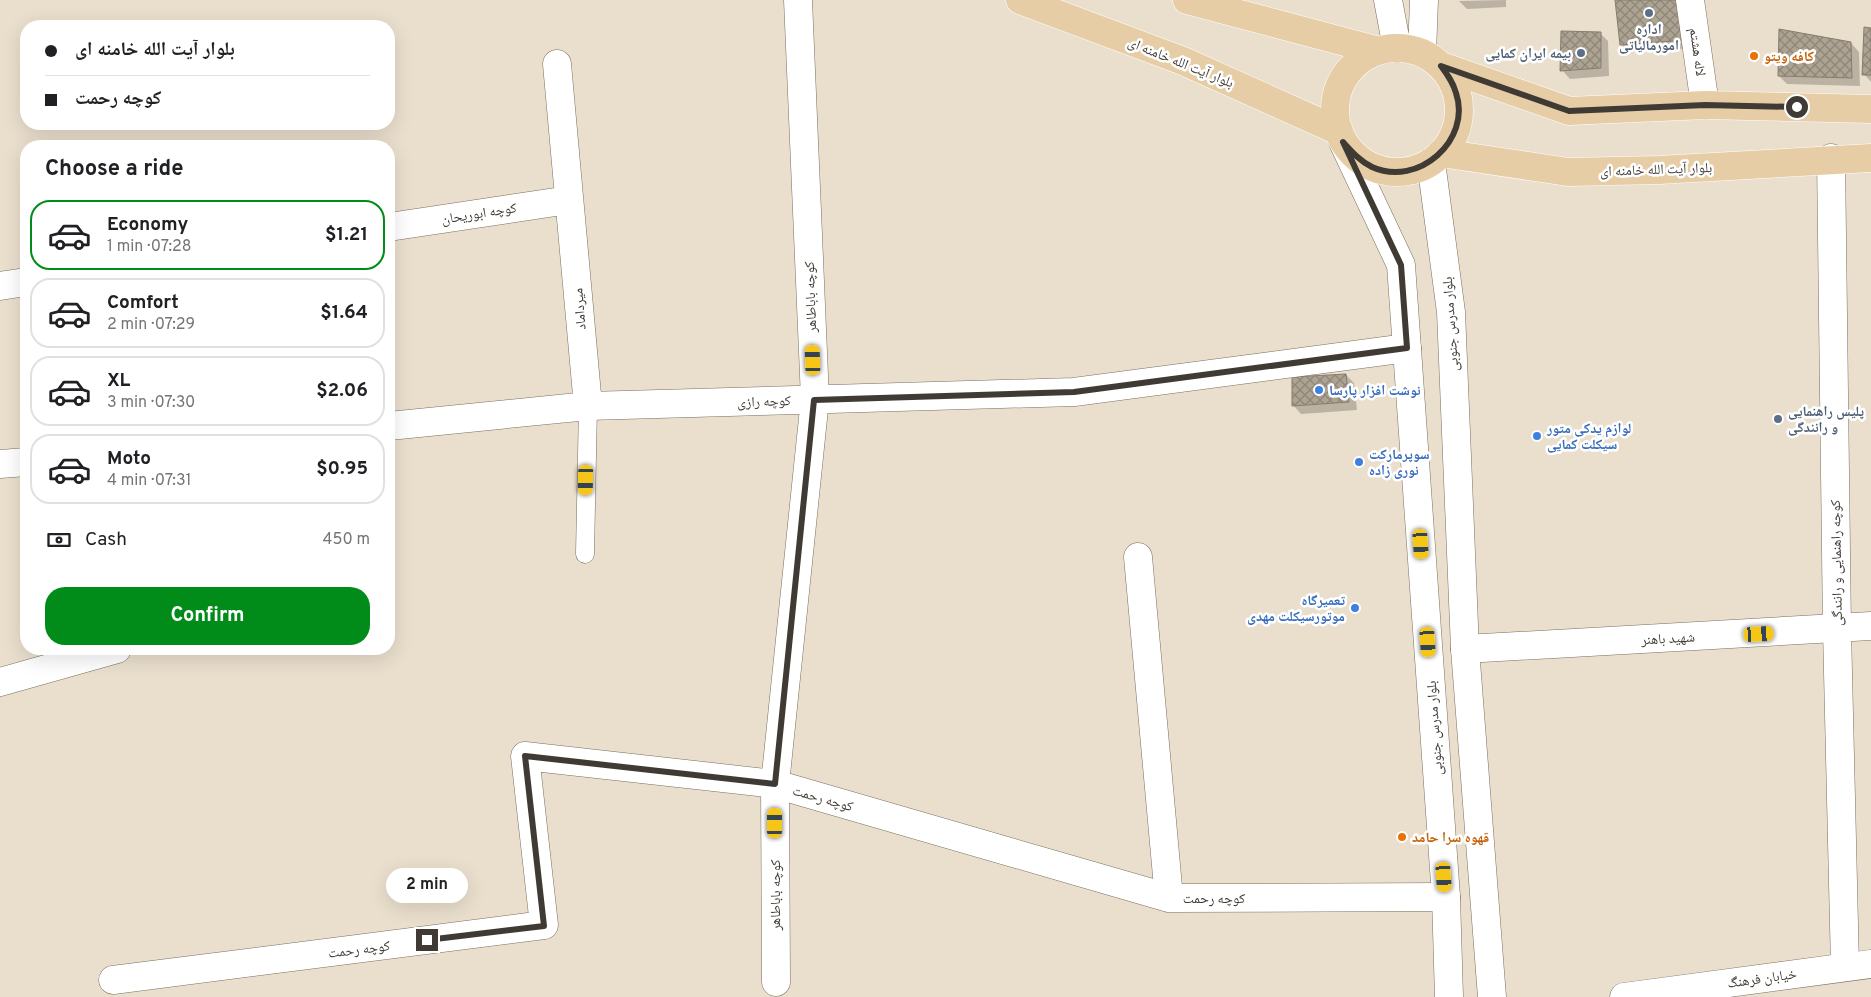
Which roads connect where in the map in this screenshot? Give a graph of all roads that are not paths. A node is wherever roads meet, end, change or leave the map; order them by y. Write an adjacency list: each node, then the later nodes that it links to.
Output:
1 (798, 0): 20 (street, کوچه باباطاهر)
2 (1020, 0): 11 (main road, بلوار آیت الله خامنه ای)
3 (1187, 0): 7 (main road)
4 (1388, 0): 7 (street)
5 (1424, 0): 7 (street)
6 (1690, 0): 9 (street, لاله هشتم)
7 (1410, 54): 9 (main road); 11 (main road); 12 (main road)
8 (557, 64): 15 (street, میرداماد)
9 (1705, 105): 10 (main road)
10 (1871, 110)
11 (1341, 136): 12 (main road); 19 (street, بلوار مدرس جنوبی)
12 (1436, 157): 13 (main road, بلوار آیت الله خامنه ای); 29 (street, بلوار مدرس جنوبی)
13 (1831, 158): 14 (main road, بلوار آیت الله خامنه ای); 28 (street, کوچه راهنمایی و رانندگی)
14 (1871, 158)
15 (570, 200): 16 (street, کوچه ابوریحان); 21 (street, میرداماد)
16 (395, 226)
17 (20, 283): 18 (street)
18 (0, 286)
19 (1407, 348): 20 (street, کوچه رازی); 33 (street, بلوار مدرس جنوبی)
20 (814, 400): 21 (street, کوچه رازی); 32 (street, کوچه باباطاهر)
21 (588, 406): 22 (street, کوچه رازی); 25 (lane, میرداماد)
22 (395, 425)
23 (20, 462): 24 (street)
24 (0, 464)
25 (585, 554)
26 (1138, 557): 34 (street)
27 (1871, 626): 28 (street, شهید باهنر)
28 (1837, 630): 29 (street, شهید باهنر); 35 (street, کوچه راهنمایی و رانندگی)
29 (1466, 649): 39 (street, بلوار مدرس جنوبی)
30 (96, 655): 31 (street)
31 (0, 682)
32 (775, 784): 34 (street, کوچه رحمت); 36 (street, کوچه رحمت); 37 (street, کوچه باباطاهر)
33 (1446, 897): 34 (street, کوچه رحمت); 38 (street, بلوار مدرس جنوبی)
34 (1169, 898)
35 (1858, 965): 40 (street, خیابان فرهنگ)
36 (113, 980)
37 (776, 982)
38 (1449, 997)
39 (1492, 997)
40 (1624, 997)

